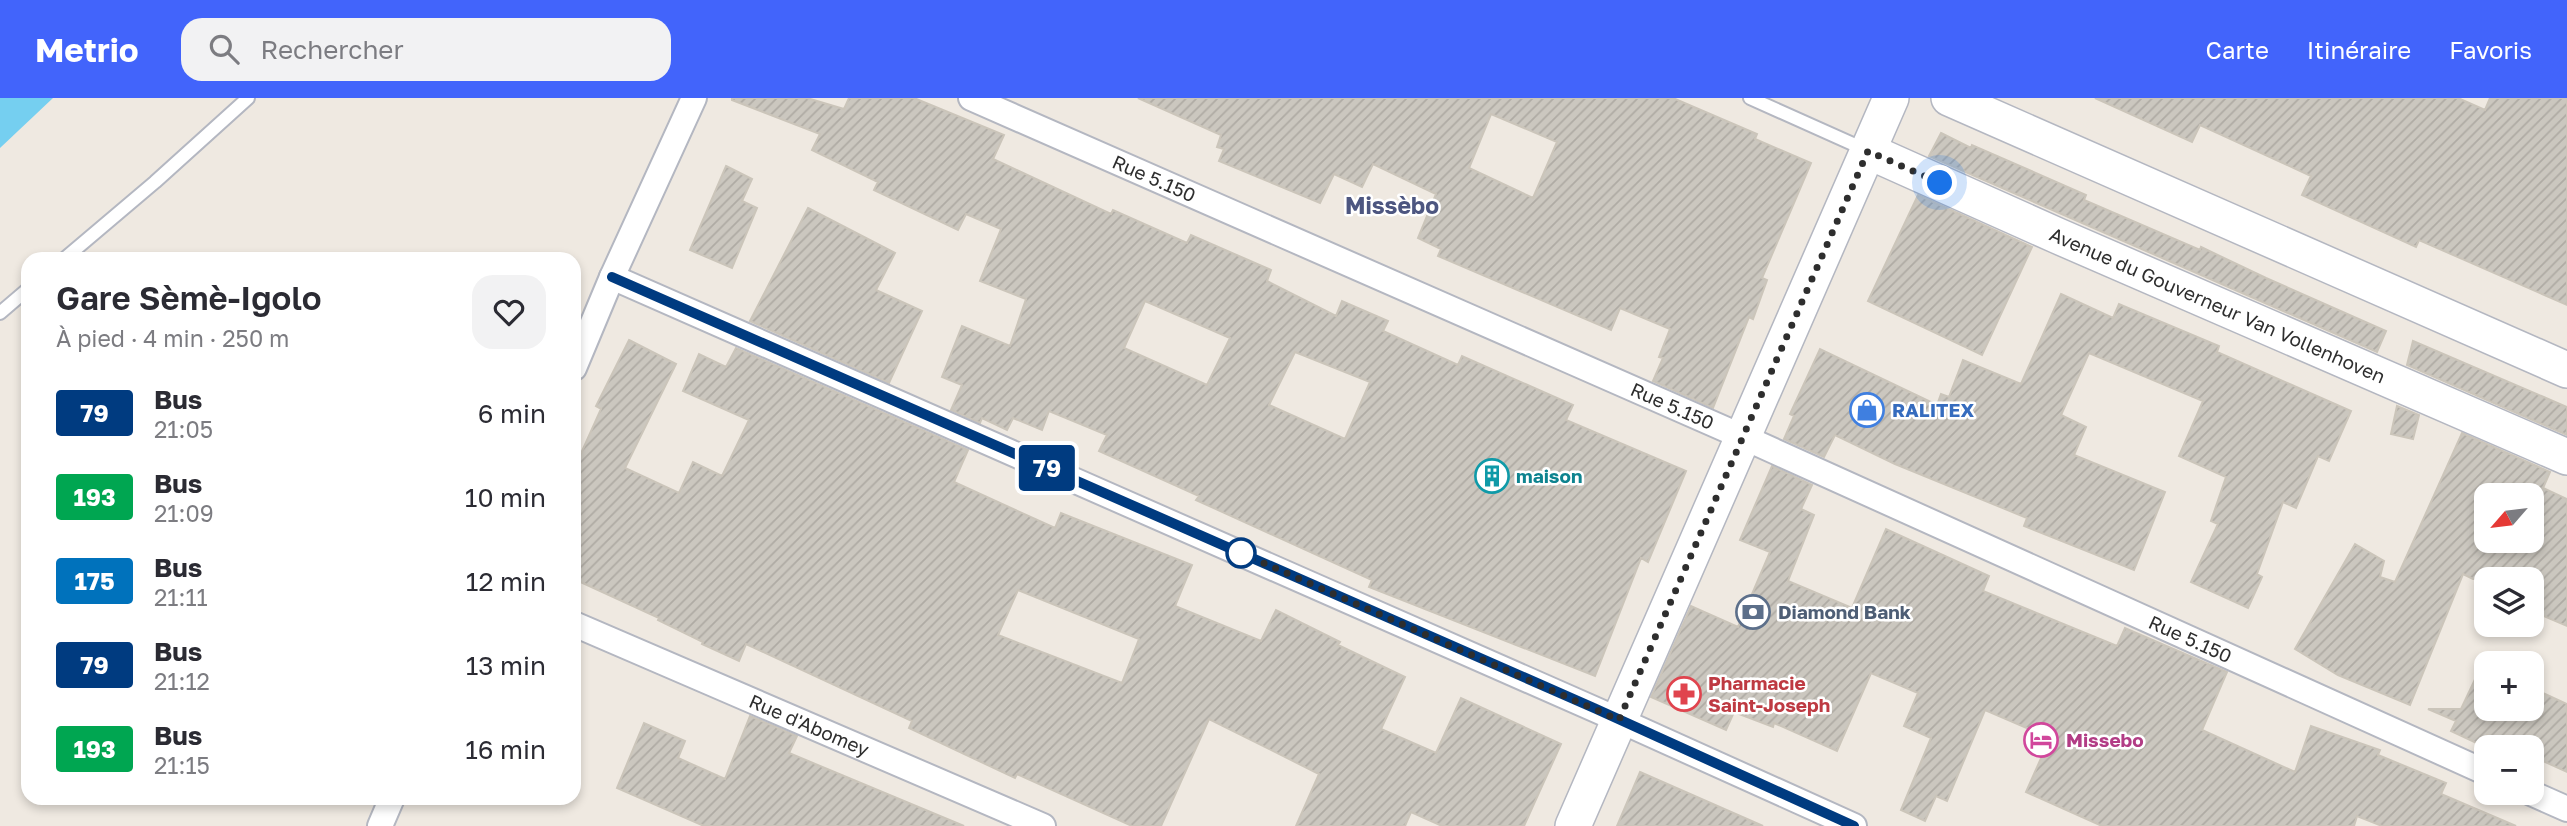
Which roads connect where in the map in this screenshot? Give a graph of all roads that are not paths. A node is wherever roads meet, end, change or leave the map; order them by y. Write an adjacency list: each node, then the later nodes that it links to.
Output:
1 (248, 98): 8 (lane)
2 (694, 98): 9 (street)
3 (971, 98): 14 (street, Rue 5.150)
4 (1750, 98): 7 (lane)
5 (1891, 98): 7 (main road)
6 (1950, 98): 13 (main road)
7 (1868, 151): 14 (main road); 15 (main road, Avenue du Gouverneur Van Vollenhoven)
8 (72, 252)
9 (612, 277): 12 (street); 17 (street)
10 (21, 295): 11 (lane)
11 (0, 313)
12 (581, 351)
13 (2567, 370)
14 (1743, 437): 17 (main road); 18 (street, Rue 5.150)
15 (2567, 457)
16 (581, 627): 23 (street, Rue d'Abomey)
17 (1619, 720): 24 (main road); 25 (street)
18 (2474, 767)
19 (2544, 799): 21 (street)
20 (389, 805): 22 (street)
21 (2567, 809)
22 (380, 826)
23 (1043, 826)
24 (1573, 826)
25 (1854, 826)

